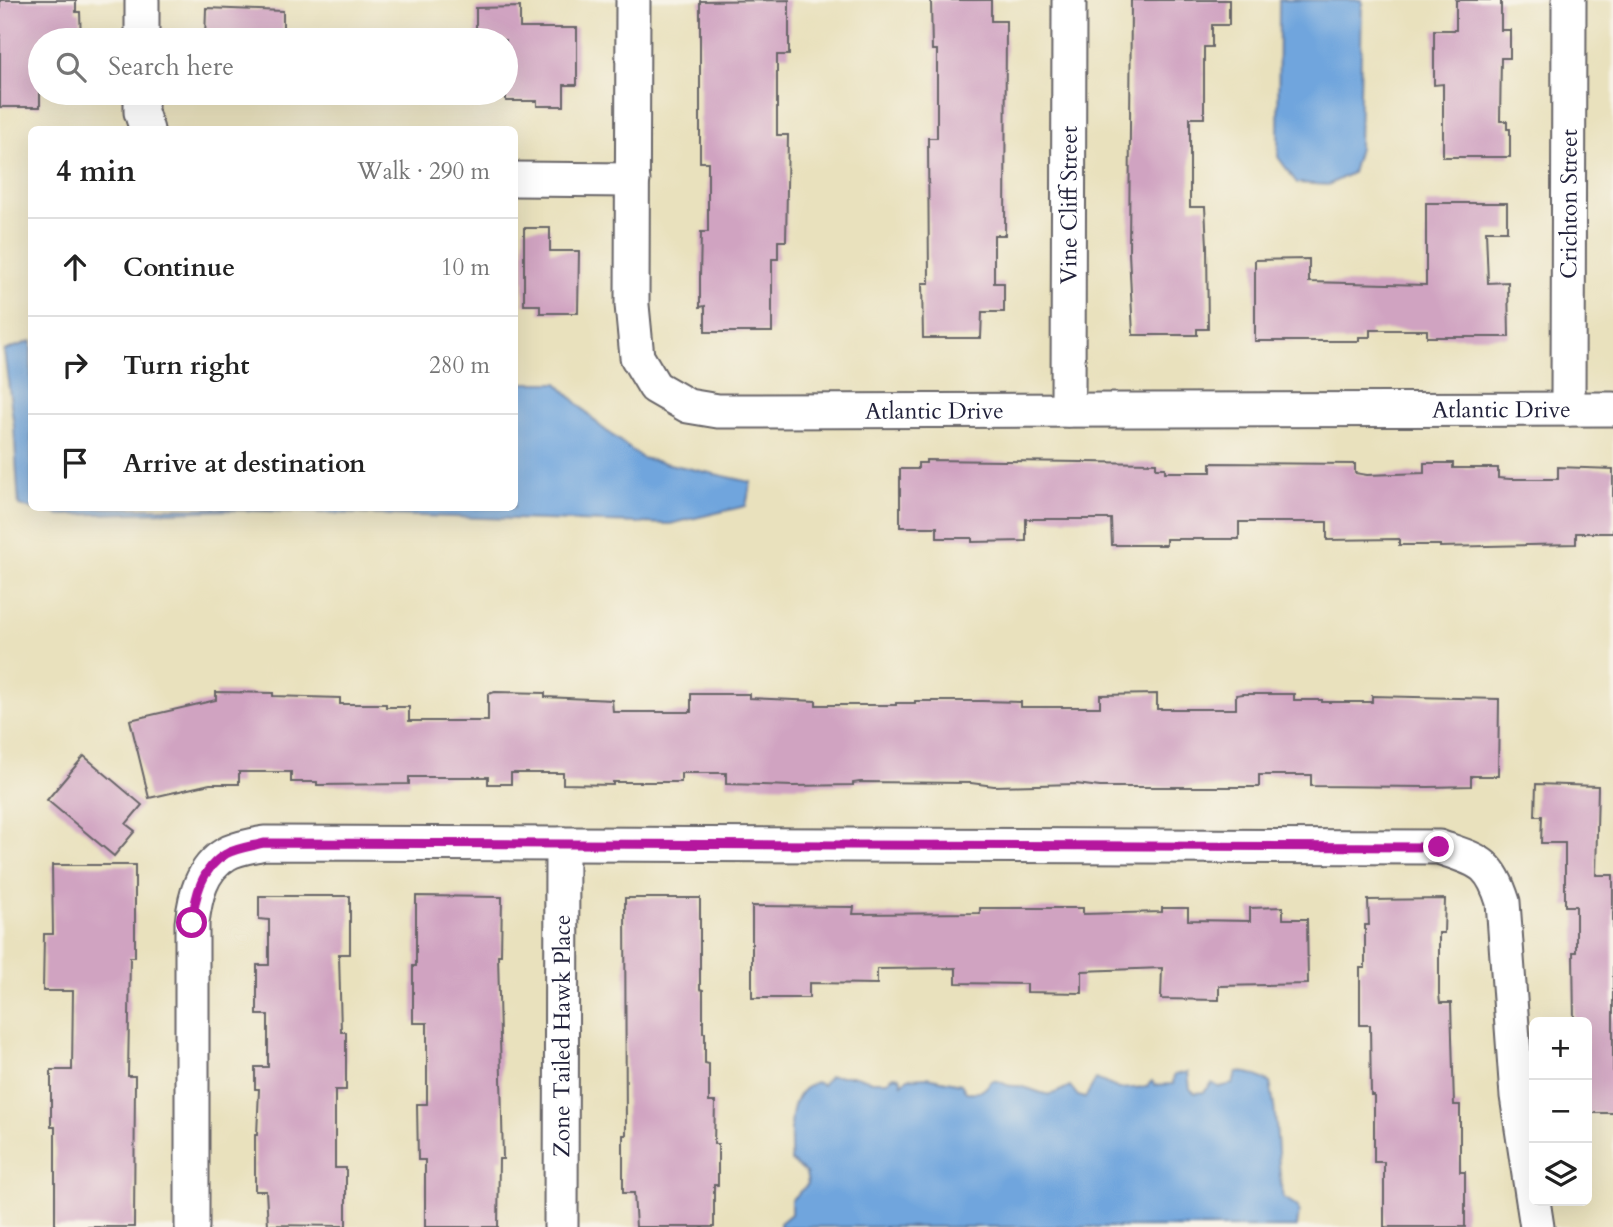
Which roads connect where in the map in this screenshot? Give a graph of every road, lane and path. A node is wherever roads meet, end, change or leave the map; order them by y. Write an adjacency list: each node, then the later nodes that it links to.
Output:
1 (142, 0): 5 (street)
2 (633, 0): 9 (street, Atlantic Drive)
3 (1069, 0): 12 (street, Vine Cliff Street)
4 (1569, 0): 10 (street, Crichton Street)
5 (142, 28)
6 (141, 105): 7 (street)
7 (146, 126)
8 (518, 179): 9 (street)
9 (633, 180): 12 (street, Atlantic Drive)
10 (1568, 409): 11 (street, Atlantic Drive); 12 (street, Atlantic Drive)
11 (1613, 409)
12 (1068, 410)
13 (562, 844): 14 (street); 15 (street, Zone Tailed Hawk Place); 16 (street)
14 (192, 1227)
15 (561, 1227)
16 (1537, 1227)

